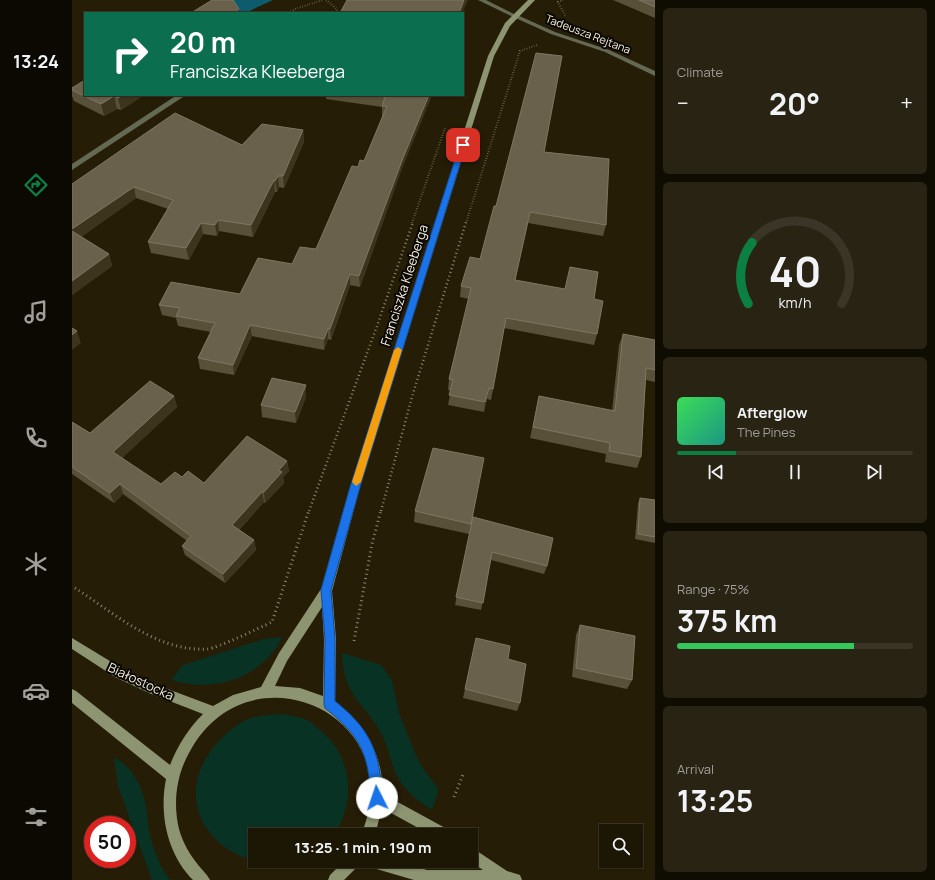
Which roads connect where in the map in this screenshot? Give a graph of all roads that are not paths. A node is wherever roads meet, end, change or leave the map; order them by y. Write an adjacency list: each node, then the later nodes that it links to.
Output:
1 (480, 0): 3 (street, Tadeusza Rejtana)
2 (532, 0): 3 (street, Franciszka Kleeberga)
3 (513, 15): 4 (street, Tadeusza Rejtana); 7 (street, Franciszka Kleeberga)
4 (655, 74)
5 (180, 96): 6 (street)
6 (72, 168)
7 (326, 590): 9 (street, Franciszka Kleeberga); 11 (street, Franciszka Kleeberga)
8 (72, 643): 12 (street, Białostocka)
9 (266, 692): 11 (street); 12 (street)
10 (72, 695): 13 (street)
11 (329, 704): 14 (street)
12 (214, 713): 13 (street)
13 (172, 775): 21 (street)
14 (377, 798): 15 (street); 16 (street)
15 (371, 828)
16 (431, 828)
17 (478, 858): 20 (street)
18 (346, 868): 22 (street)
19 (397, 868): 20 (street)
20 (510, 878)
21 (204, 880)
22 (334, 880)

